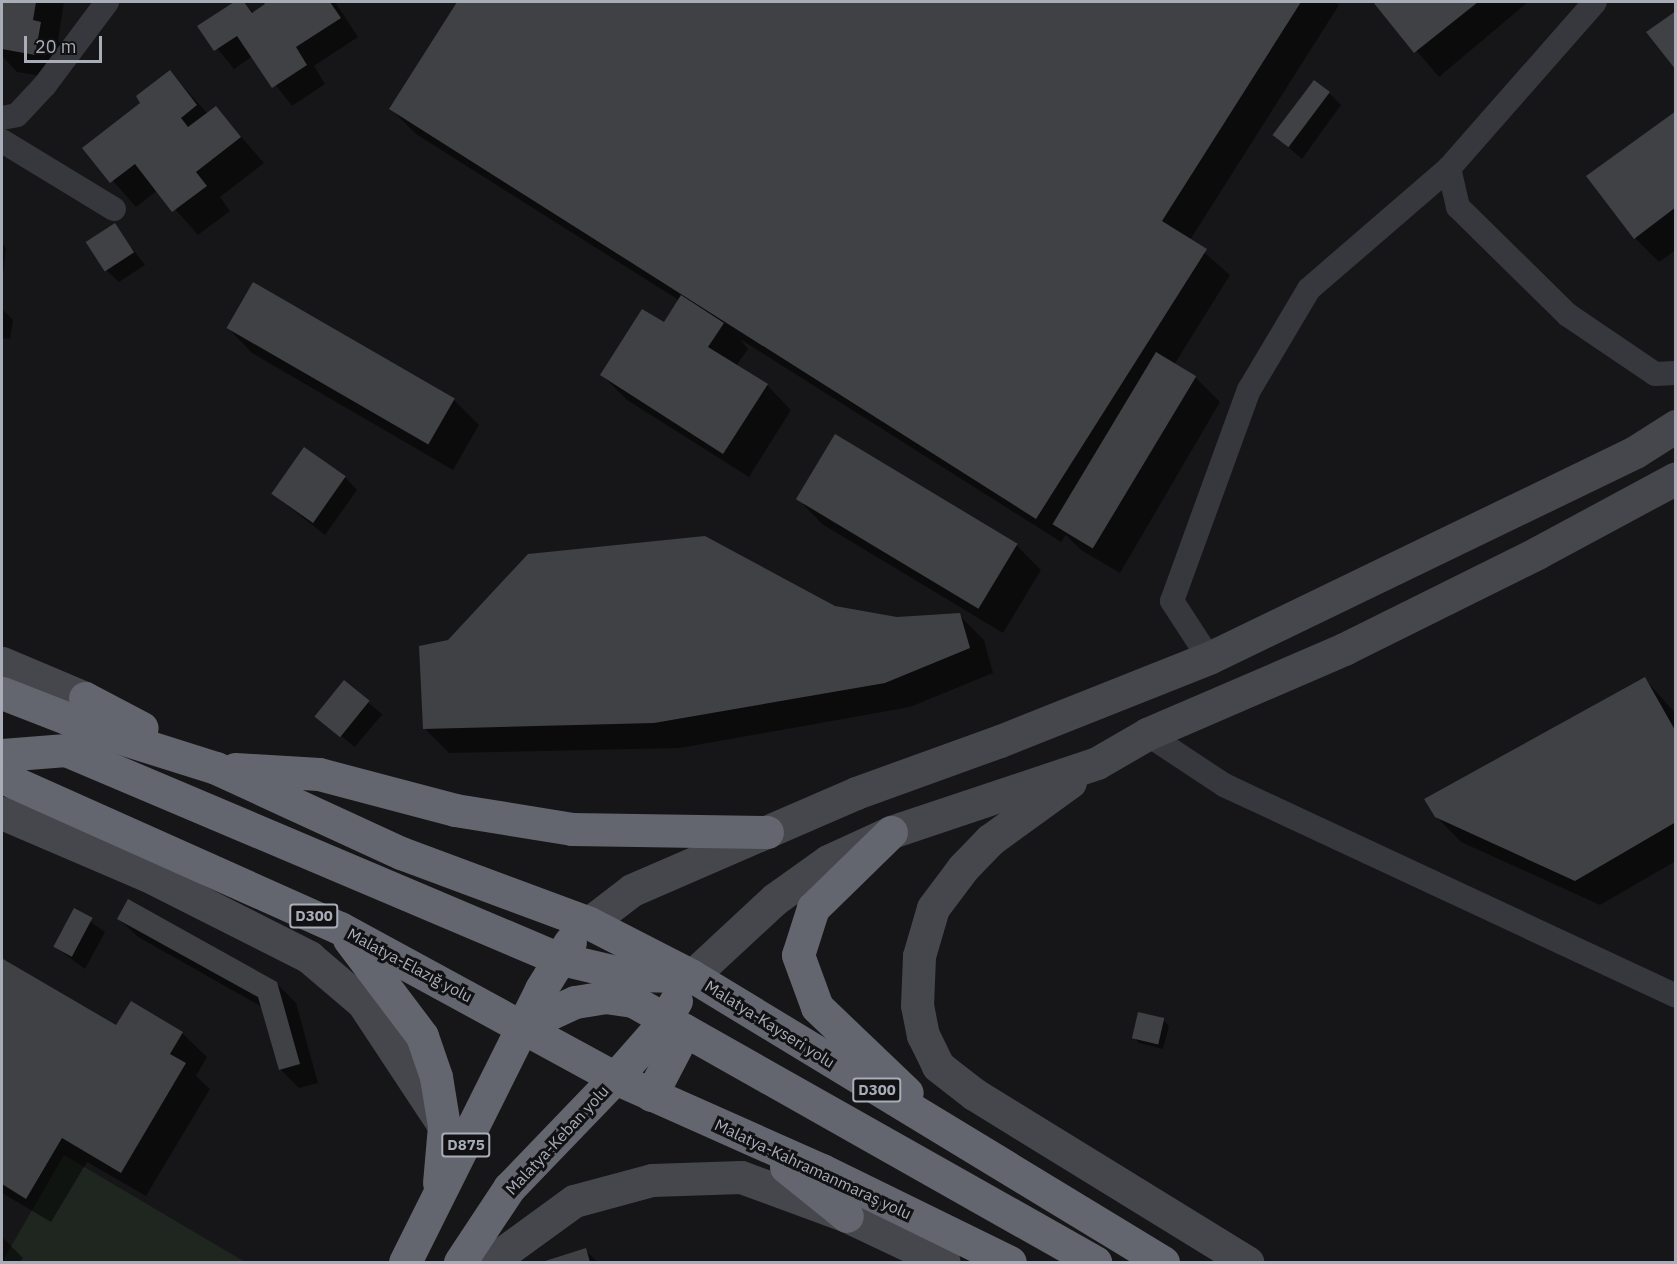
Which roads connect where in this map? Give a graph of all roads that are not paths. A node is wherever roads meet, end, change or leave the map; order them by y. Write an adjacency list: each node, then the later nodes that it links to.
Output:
1 (107, 2): 3 (street)
2 (1595, 2): 5 (street)
3 (2, 118)
4 (2, 141): 6 (street)
5 (1449, 168): 7 (street); 10 (street)
6 (114, 209)
7 (1676, 373)
8 (1676, 426): 10 (main road)
9 (1676, 478): 14 (main road)
10 (1209, 658): 20 (main road)
11 (2, 663): 13 (main road)
12 (2, 693): 17 (highway, D300)
13 (85, 698): 17 (highway)
14 (1147, 734): 16 (main road); 27 (street)
15 (2, 755): 25 (highway)
16 (1097, 763): 21 (main road); 44 (main road)
17 (216, 768): 20 (highway); 22 (highway, D300)
18 (2, 777): 24 (highway, Malatya-Elazığ yolu / D300)
19 (2, 813): 32 (main road)
20 (767, 832): 23 (main road)
21 (891, 832): 26 (main road); 33 (highway)
22 (548, 907): 23 (highway, D300); 25 (highway)
23 (589, 923): 25 (highway); 26 (highway, Malatya-Kayseri yolu / D300)
24 (340, 928): 29 (highway, Malatya-Elazığ yolu / D300); 32 (highway)
25 (544, 953): 26 (highway); 29 (highway)
26 (692, 976): 28 (highway); 33 (highway, Malatya-Kayseri yolu / D300)
27 (1676, 996)
28 (675, 1024): 29 (highway); 30 (highway, Malatya-Keban yolu); 31 (highway); 42 (highway)
29 (523, 1026): 30 (highway, Malatya-Elazığ yolu / D300); 35 (highway, D875)
30 (615, 1078): 31 (highway, Malatya-Kahramanmaraş yolu / D300); 39 (highway, Malatya-Keban yolu)
31 (651, 1095): 34 (highway, Malatya-Kahramanmaraş yolu / D300)
32 (444, 1125): 35 (highway)
33 (954, 1137): 43 (highway, Malatya-Kayseri yolu / D300)
34 (749, 1138): 36 (highway); 41 (highway, Malatya-Kahramanmaraş yolu / D300)
35 (438, 1203): 38 (highway, D875)
36 (847, 1216): 37 (main road); 40 (main road)
37 (933, 1262)
38 (405, 1263)
39 (460, 1263)
40 (490, 1263)
41 (1010, 1263)
42 (1095, 1263)
43 (1163, 1263)
44 (1247, 1263)

